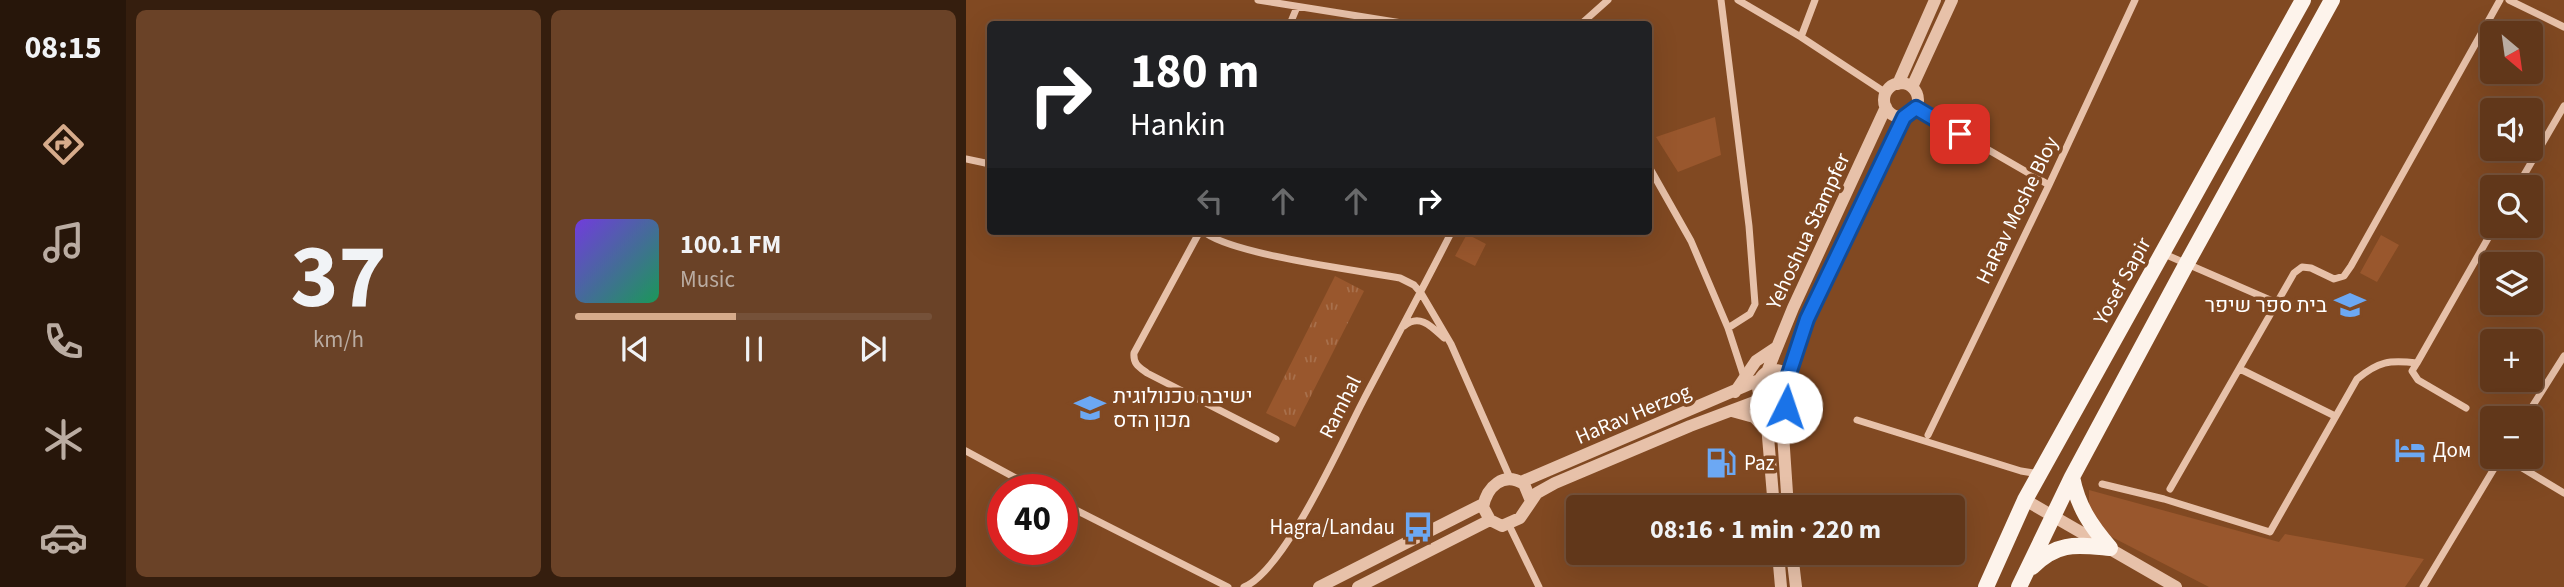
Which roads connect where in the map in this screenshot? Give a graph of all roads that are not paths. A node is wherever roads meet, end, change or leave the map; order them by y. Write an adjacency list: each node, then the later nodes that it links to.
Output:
1 (1258, 0): 13 (street)
2 (1608, 0): 17 (street)
3 (1721, 0): 40 (street)
4 (1738, 0): 19 (street)
5 (1815, 0): 19 (street)
6 (1935, 0): 20 (street)
7 (1952, 0): 21 (street)
8 (2135, 0): 31 (street, HaRav Moshe Bloy)
9 (2303, 0): 36 (main road, Yosef Sapir)
10 (2332, 0): 37 (main road)
11 (2500, 0): 39 (street)
12 (2509, 0): 18 (street)
13 (1274, 1): 14 (street)
14 (1297, 7): 15 (street); 16 (street)
15 (1291, 21)
16 (1388, 21)
17 (1584, 21)
18 (2564, 27)
19 (1801, 37): 22 (street)
20 (1898, 84): 21 (street); 22 (street)
21 (1912, 87): 25 (street)
22 (1886, 93): 24 (street)
23 (2564, 106): 30 (street)
24 (1886, 107): 26 (street); 43 (street, Yehoshua Stampfer)
25 (1916, 108): 26 (street); 31 (street)
26 (1904, 117): 48 (street, Yehoshua Stampfer)
27 (966, 159): 28 (street)
28 (987, 163)
29 (1652, 172): 40 (street)
30 (2524, 175)
31 (2049, 186): 59 (street, HaRav Moshe Bloy)
32 (1200, 235): 60 (street)
33 (1209, 235): 38 (street)
34 (1450, 235): 38 (street, Ramhal)
35 (2488, 238): 45 (street)
36 (2162, 253): 37 (street); 66 (main road, Yosef Sapir)
37 (2187, 262): 39 (street); 67 (main road)
38 (1421, 293): 41 (street, Ramhal); 42 (street)
39 (2277, 303): 46 (street)
40 (1728, 328): 49 (street)
41 (1401, 330): 42 (street); 86 (street, Ramhal)
42 (1451, 344): 68 (street)
43 (1777, 347): 47 (street, Yehoshua Stampfer); 49 (street)
44 (2564, 356): 53 (street)
45 (2417, 363): 54 (street); 56 (street)
46 (2240, 369): 56 (street); 70 (street)
47 (1763, 376): 48 (street); 50 (street, HaRav Herzog); 52 (street)
48 (1788, 377): 51 (street)
49 (1744, 378): 50 (street)
50 (1735, 391): 68 (street, HaRav Herzog)
51 (1787, 398): 52 (street); 73 (street)
52 (1764, 400): 55 (street, HaRav Herzog); 58 (street)
53 (2533, 406)
54 (2466, 408)
55 (1728, 411): 58 (street); 75 (street, HaRav Herzog)
56 (2335, 416): 69 (street)
57 (1857, 420): 64 (street)
58 (1768, 431): 72 (street)
59 (1928, 435)
60 (1276, 439)
61 (966, 452): 65 (street)
62 (2495, 469): 94 (street)
63 (2523, 469): 71 (street)
64 (2021, 471): 66 (street); 74 (street)
65 (1008, 474)
66 (2040, 474): 74 (main road, Yosef Sapir)
67 (2072, 477): 78 (main road); 81 (main road)
68 (1515, 480): 75 (street); 76 (street, HaRav Herzog)
69 (2102, 484)
70 (2170, 489)
71 (2564, 493)
72 (1773, 495)
73 (1787, 495)
74 (2025, 500): 78 (street); 92 (main road, Yosef Sapir)
75 (1531, 502): 80 (street, HaRav Herzog)
76 (1483, 504): 79 (street); 87 (street, HaRav Herzog)
77 (1078, 511): 85 (street)
78 (2053, 516): 81 (street); 84 (main road)
79 (1490, 520): 80 (street); 88 (street)
80 (1508, 523): 89 (street)
81 (2110, 548): 84 (main road); 93 (street)
82 (1779, 565): 90 (street)
83 (1793, 565): 91 (street)
84 (2022, 580)
85 (1228, 587)
86 (1244, 587)
87 (1319, 587)
88 (1358, 587)
89 (1538, 587)
90 (1781, 587)
91 (1796, 587)
92 (1986, 587)
93 (2176, 587)
94 (2423, 587)

